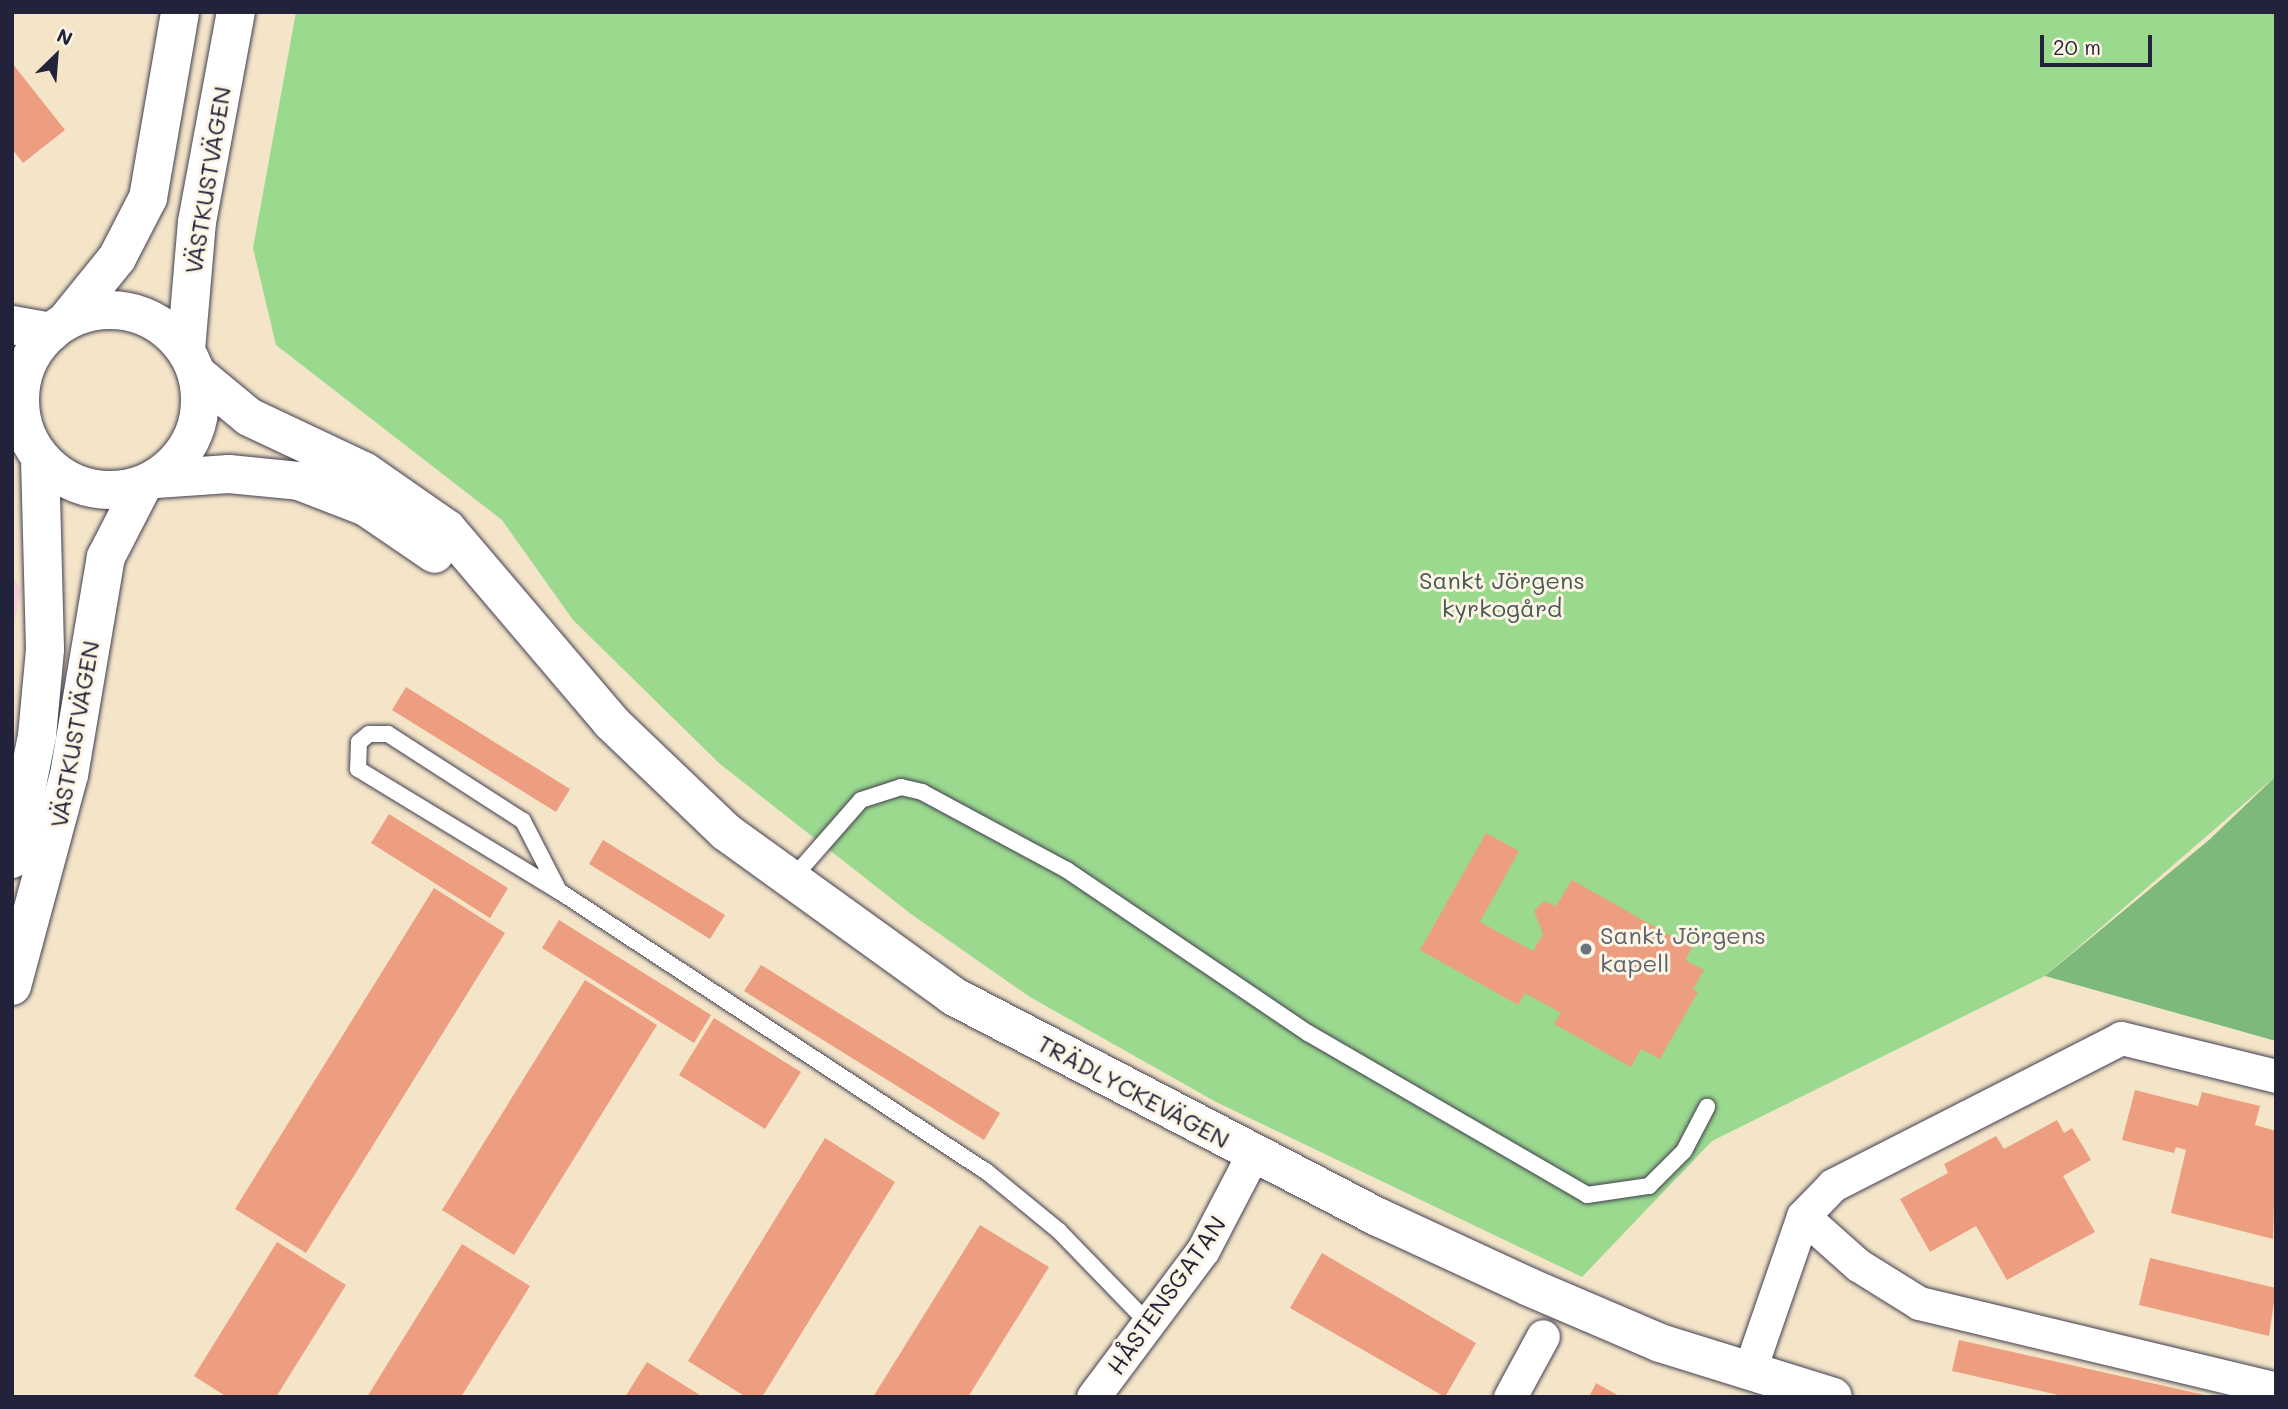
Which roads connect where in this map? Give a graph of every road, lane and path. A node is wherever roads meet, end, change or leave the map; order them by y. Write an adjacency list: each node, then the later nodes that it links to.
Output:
1 (180, 12): 4 (street)
2 (236, 12): 5 (street, VÄSTKUSTVÄGEN)
3 (12, 325): 4 (street)
4 (58, 327): 5 (street); 6 (street)
5 (192, 362): 7 (street); 8 (street, TRÄDLYCKEVÄGEN)
6 (26, 438): 7 (street); 9 (street, VÄSTKUSTVÄGEN)
7 (149, 482): 8 (street, TRÄDLYCKEVÄGEN); 12 (street, VÄSTKUSTVÄGEN)
8 (531, 632): 10 (street, TRÄDLYCKEVÄGEN)
9 (12, 859)
10 (790, 882): 14 (lane); 15 (street, TRÄDLYCKEVÄGEN)
11 (559, 891): 11 (lane); 17 (lane)
12 (12, 986)
13 (2276, 1076): 16 (street)
14 (1707, 1107)
15 (1253, 1154): 17 (street, HÅSTENSGATAN); 19 (street, TRÄDLYCKEVÄGEN)
16 (1803, 1216): 19 (street); 20 (street)
17 (1149, 1324): 21 (street, HÅSTENSGATAN)
18 (1543, 1336): 22 (street)
19 (1749, 1372): 23 (street, TRÄDLYCKEVÄGEN)
20 (2276, 1390)
21 (1093, 1397)
22 (1510, 1397)
23 (1833, 1397)

